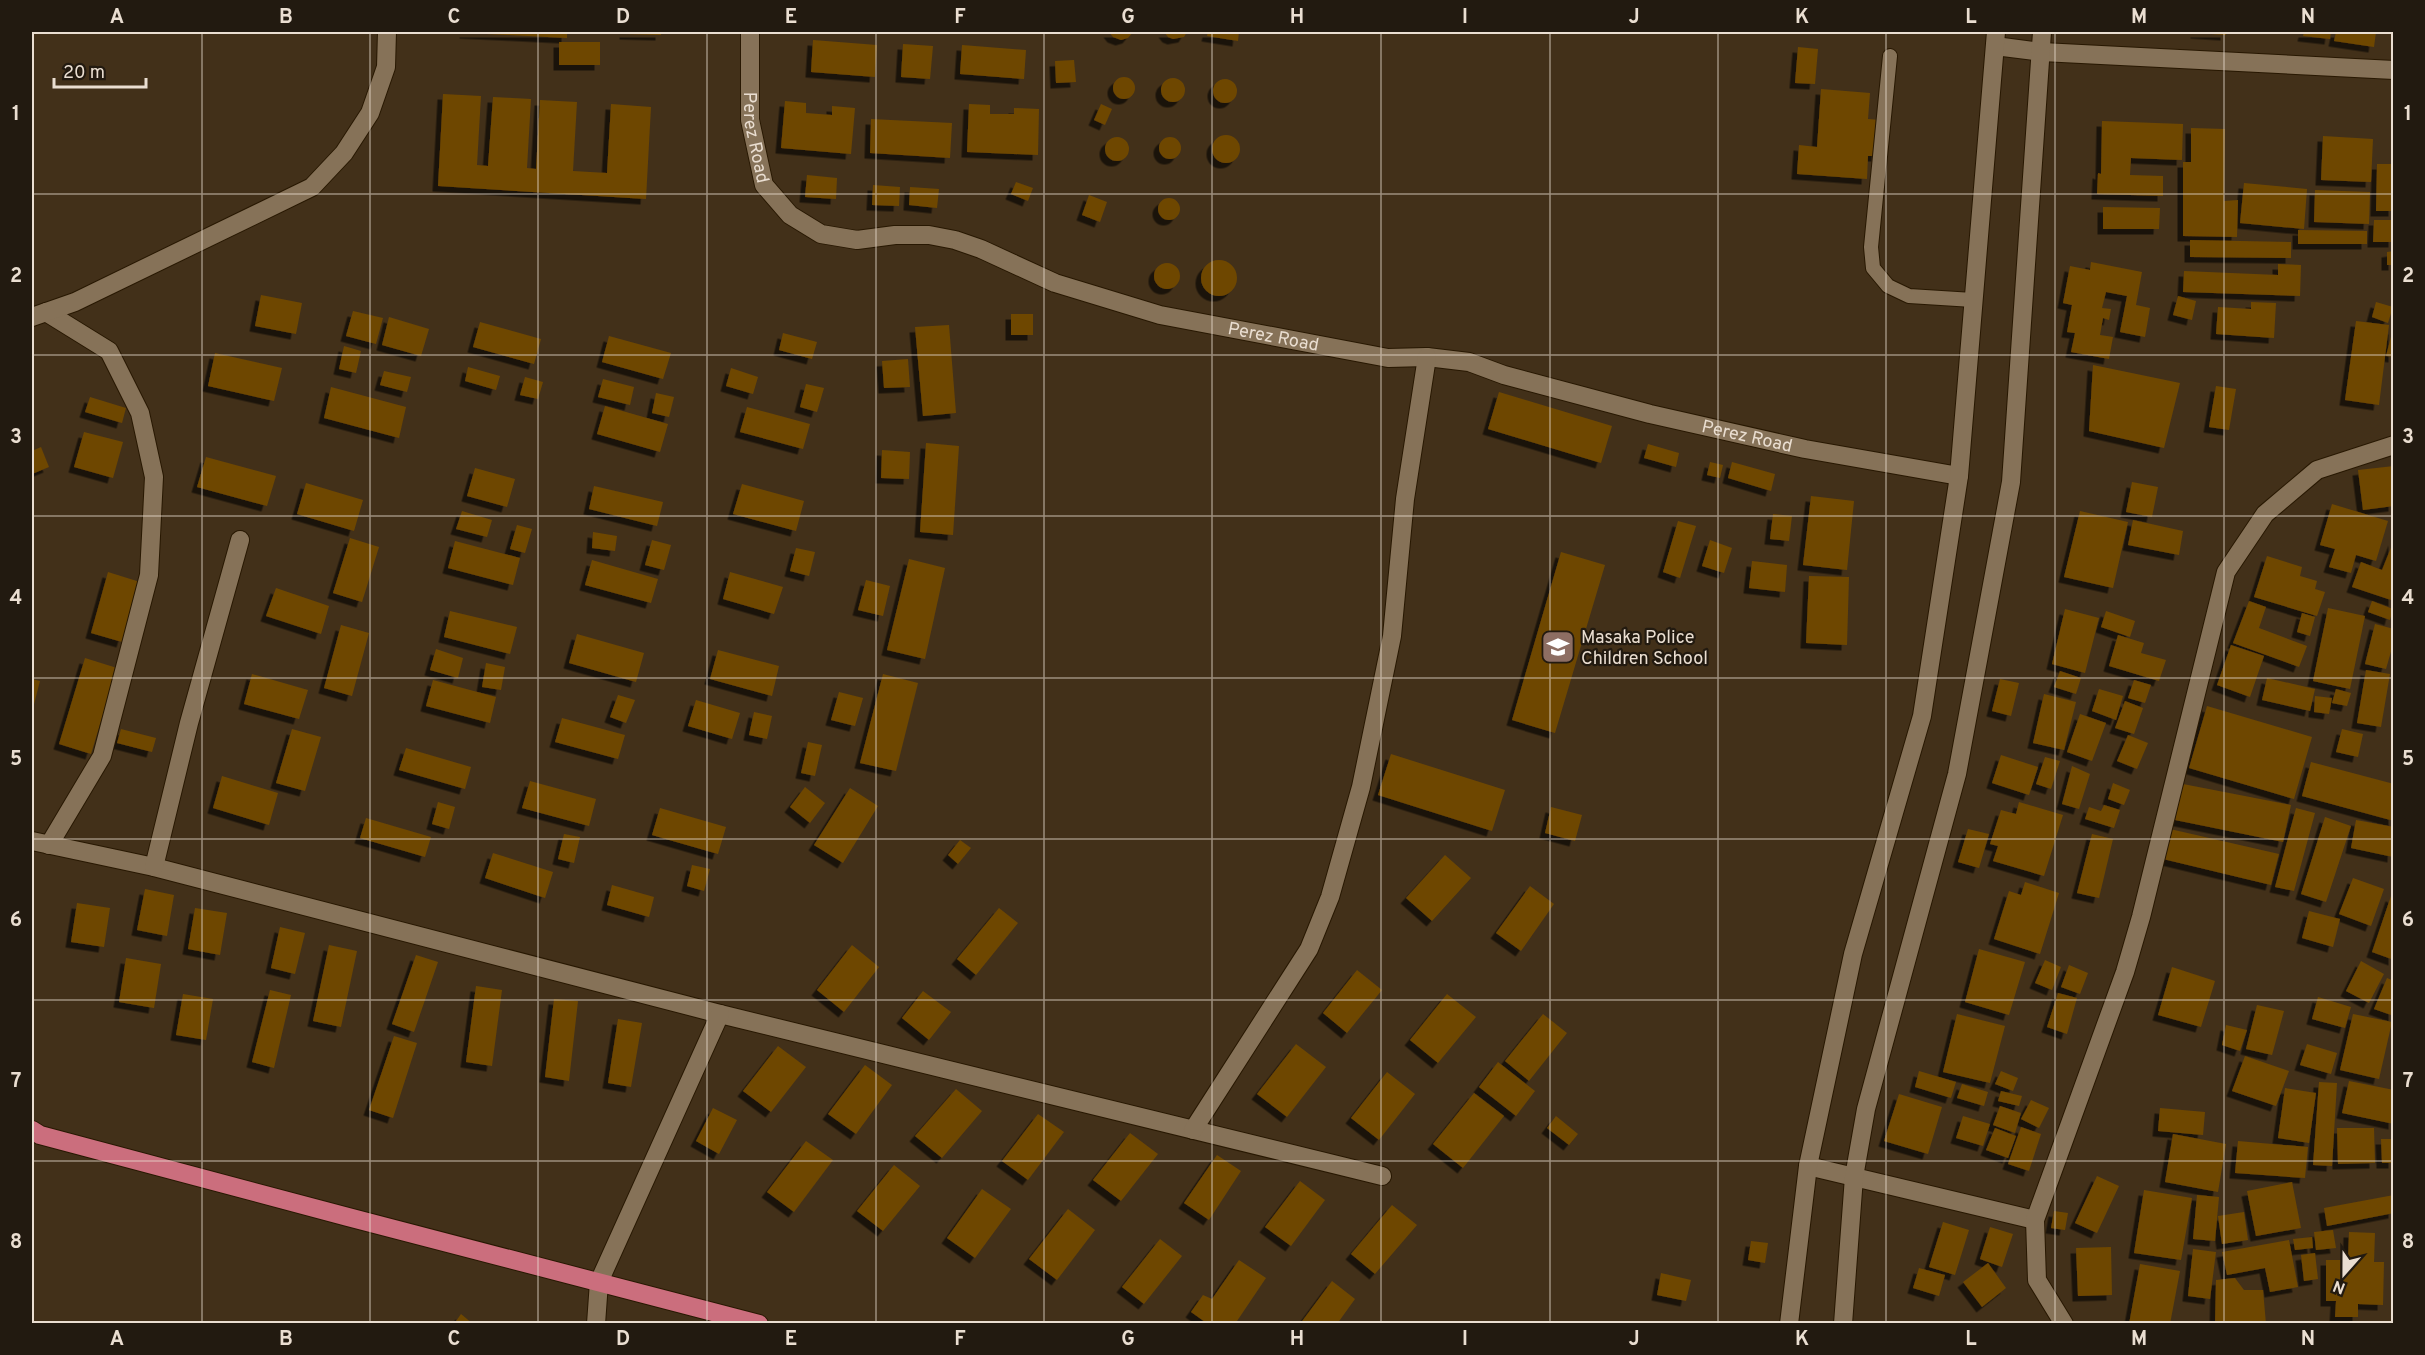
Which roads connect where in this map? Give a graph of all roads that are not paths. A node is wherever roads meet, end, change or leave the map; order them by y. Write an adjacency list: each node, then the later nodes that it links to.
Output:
1 (387, 32): 9 (street)
2 (750, 32): 10 (street, Perez Road)
3 (2042, 32): 5 (street)
4 (1996, 39): 5 (street); 8 (street)
5 (2042, 52): 7 (street); 21 (street)
6 (1890, 56): 8 (lane)
7 (2394, 70)
8 (1973, 300): 12 (street)
9 (39, 315): 14 (street)
10 (1427, 357): 12 (street, Perez Road); 17 (street)
11 (2394, 445): 22 (street)
12 (1959, 476): 19 (street)
13 (240, 540): 15 (street)
14 (40, 843): 15 (street)
15 (154, 867): 16 (street)
16 (720, 1014): 17 (street); 23 (street)
17 (1193, 1130): 20 (street)
18 (34, 1133): 23 (highway)
19 (1808, 1166): 21 (street); 26 (street)
20 (1382, 1176)
21 (1854, 1177): 22 (street); 27 (street)
22 (2035, 1220): 28 (street)
23 (599, 1282): 24 (street); 25 (highway)
24 (596, 1323)
25 (759, 1323)
26 (1789, 1323)
27 (1843, 1323)
28 (2064, 1323)

